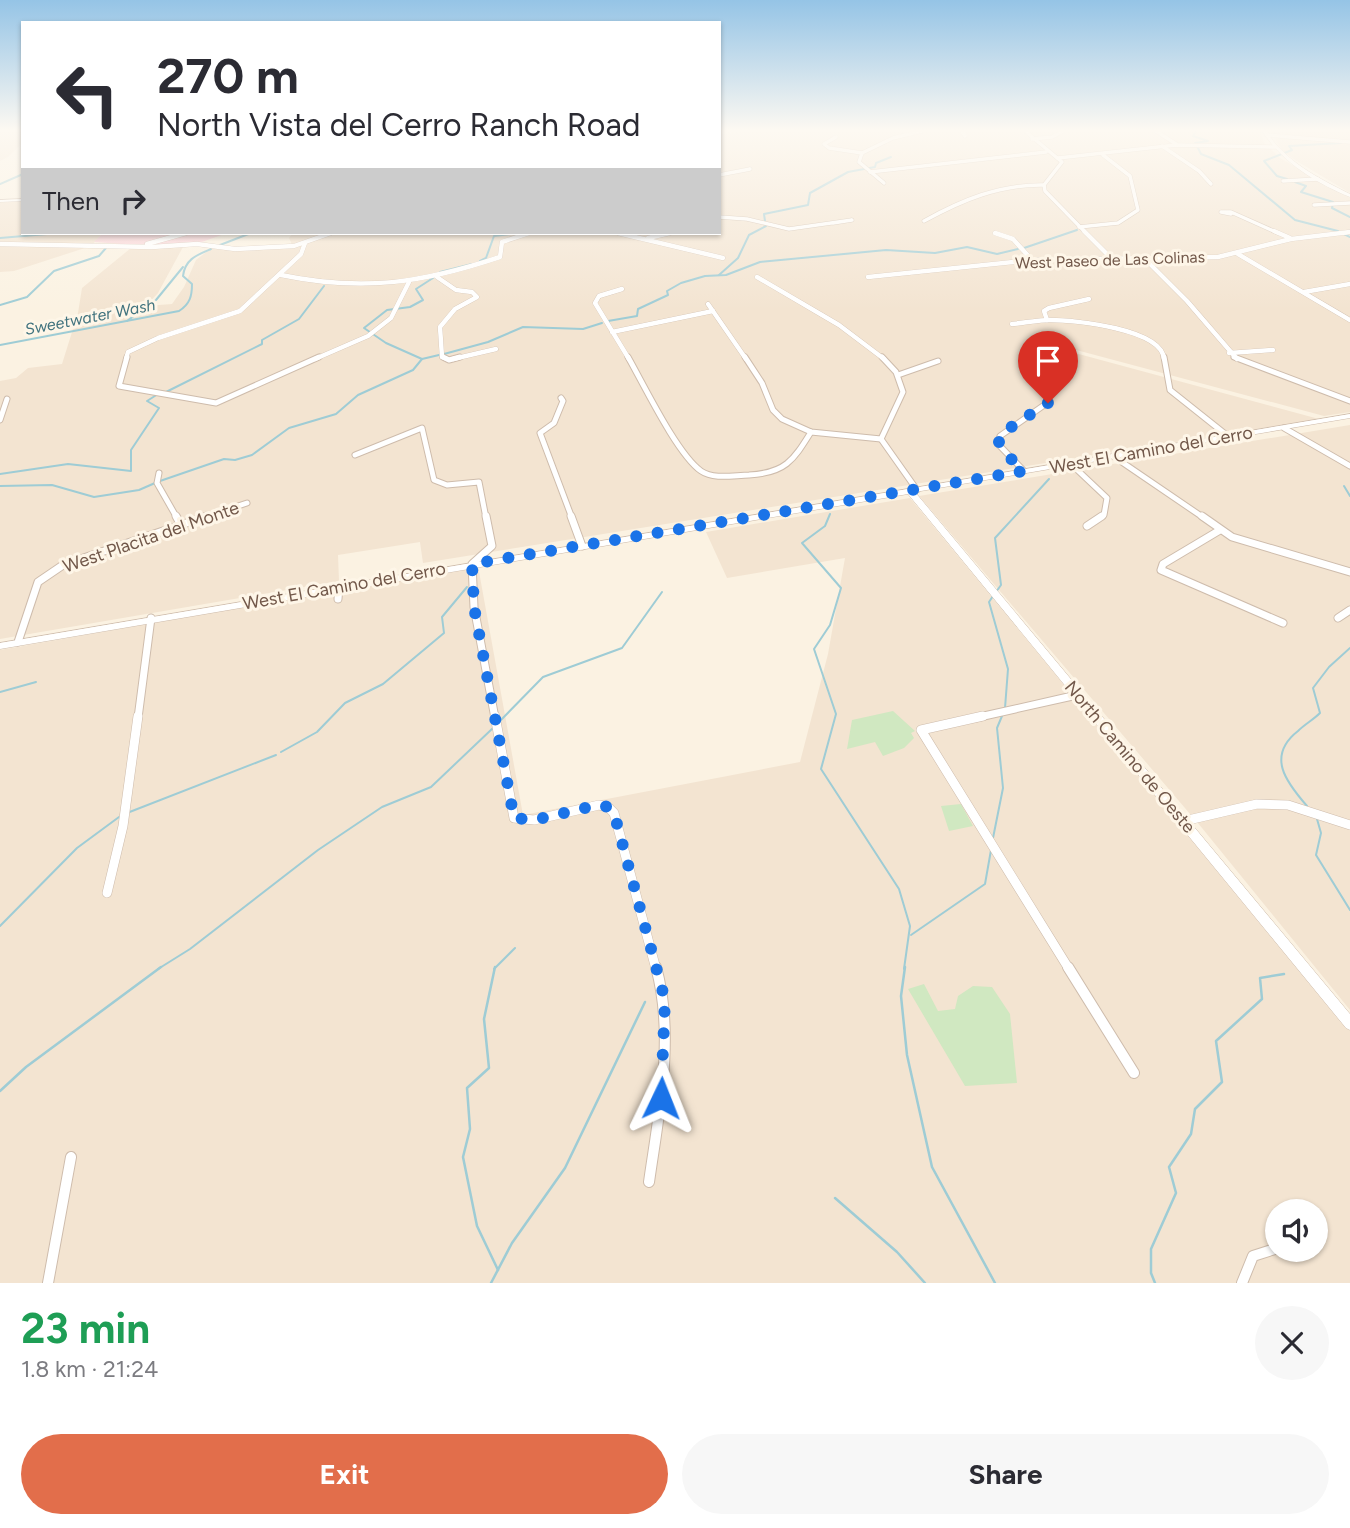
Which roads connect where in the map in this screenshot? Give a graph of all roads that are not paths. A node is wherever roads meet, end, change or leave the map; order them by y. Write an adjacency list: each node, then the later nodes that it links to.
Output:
1 (994, 191): 10 (street)
2 (1041, 191): 12 (street)
3 (1133, 191): 12 (street)
4 (21, 200): 5 (street)
5 (2, 203)
6 (1350, 203): 7 (street)
7 (1314, 205)
8 (1231, 214): 22 (street)
9 (721, 217): 11 (street)
10 (924, 221)
11 (833, 223)
12 (1079, 227): 29 (street)
13 (1350, 232): 22 (street, West Paseo de Las Colinas)
14 (995, 233): 30 (street)
15 (178, 235): 25 (street)
16 (326, 235): 23 (street)
17 (523, 235): 32 (street)
18 (628, 235): 21 (street)
19 (636, 235): 21 (street)
20 (662, 235): 21 (street)
21 (647, 239): 27 (street)
22 (1290, 239): 26 (street, West Paseo de Las Colinas)
23 (304, 243): 25 (street); 31 (street)
24 (0, 244): 25 (street)
25 (133, 247)
26 (1238, 254): 28 (street, West Paseo de Las Colinas); 38 (street)
27 (723, 258)
28 (1144, 258): 29 (street, West Paseo de Las Colinas); 48 (street)
29 (1112, 259): 30 (street, West Paseo de Las Colinas)
30 (1032, 260): 34 (street, West Paseo de Las Colinas)
31 (281, 275): 35 (street); 35 (street)
32 (436, 277): 35 (street); 46 (street)
33 (757, 277): 50 (street)
34 (868, 277)
35 (409, 282)
36 (1350, 285): 38 (street)
37 (622, 289): 45 (street)
38 (1304, 292): 43 (street)
39 (1089, 299): 42 (street)
40 (708, 304): 41 (street)
41 (713, 311): 45 (street); 58 (street)
42 (1047, 320): 44 (street); 59 (street)
43 (1350, 320)
44 (1012, 324)
45 (612, 332): 58 (street)
46 (496, 349)
47 (1273, 350): 48 (street)
48 (1229, 353): 54 (street)
49 (938, 361): 50 (street)
50 (898, 375): 60 (street)
51 (561, 398): 72 (street)
52 (7, 399): 56 (street)
53 (1050, 401): 65 (street)
54 (1350, 401)
55 (1350, 416): 57 (street, West El Camino del Cerro)
56 (0, 419)
57 (1284, 428): 59 (street, West El Camino del Cerro); 64 (street)
58 (811, 432): 60 (street)
59 (1229, 437): 62 (street, West El Camino del Cerro)
60 (881, 439): 67 (street, North Camino de Oeste)
61 (355, 454): 73 (street)
62 (1112, 456): 63 (street, West El Camino del Cerro); 71 (street)
63 (1071, 464): 65 (street, West El Camino del Cerro); 69 (street)
64 (1350, 466)
65 (1024, 471): 67 (street, West El Camino del Cerro)
66 (159, 473): 70 (street)
67 (913, 490): 72 (street, West El Camino del Cerro); 83 (street, North Camino de Oeste)
68 (247, 503): 70 (street, West Placita del Monte)
69 (1087, 526)
70 (181, 527): 81 (street, West Placita del Monte)
71 (1220, 530): 74 (street); 80 (street)
72 (582, 546): 73 (street, West El Camino del Cerro)
73 (472, 564): 75 (street, West El Camino del Cerro); 90 (street)
74 (1350, 572)
75 (338, 587): 76 (street, West El Camino del Cerro); 78 (street, West El Camino del Cerro)
76 (338, 599)
77 (1350, 610): 79 (street)
78 (151, 618): 81 (street, West El Camino del Cerro); 86 (street)
79 (1338, 618)
80 (1283, 623)
81 (18, 642): 82 (street, West El Camino del Cerro)
82 (0, 646)
83 (1077, 695): 84 (street, North Camino de Oeste); 88 (street)
84 (1184, 821): 85 (street); 87 (street, North Camino de Oeste)
85 (1350, 825)
86 (107, 893)
87 (1350, 1024)
88 (1135, 1073)
89 (71, 1157): 92 (street)
90 (649, 1182)
91 (1265, 1252): 93 (street)
92 (48, 1283)
93 (1242, 1283)

